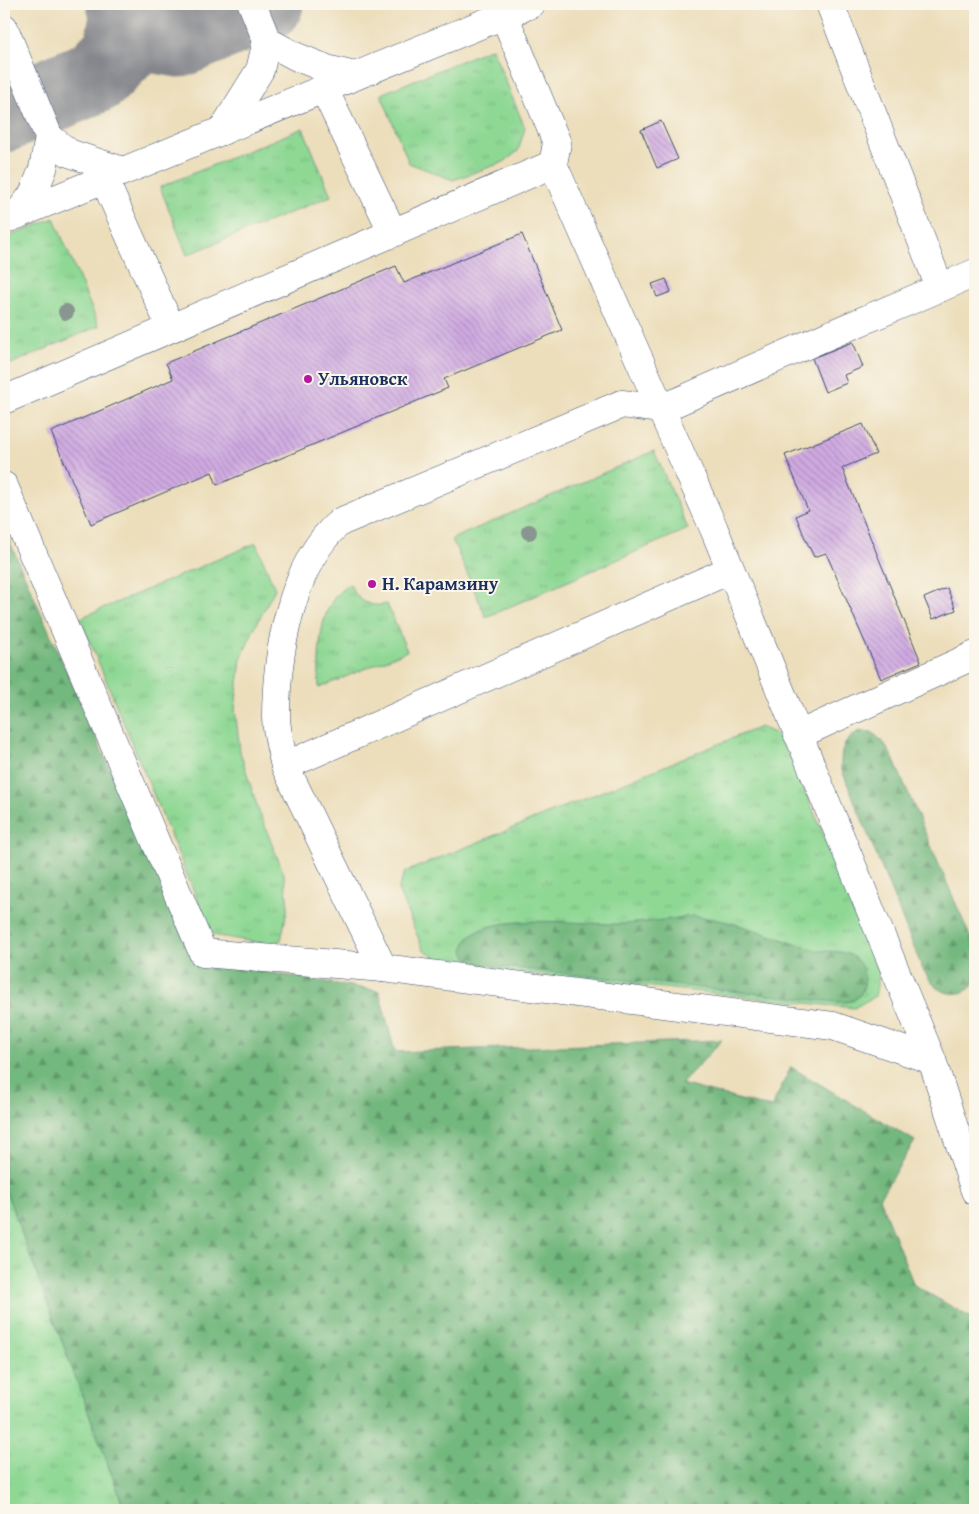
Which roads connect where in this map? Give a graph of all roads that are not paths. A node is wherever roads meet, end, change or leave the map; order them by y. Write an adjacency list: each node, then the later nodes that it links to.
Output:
1 (252, 4): 6 (street)
2 (531, 4): 4 (street)
3 (830, 4): 16 (street)
4 (489, 15): 7 (street); 11 (street)
5 (4, 28): 10 (street)
6 (267, 41): 7 (street); 9 (street)
7 (355, 76): 8 (street)
8 (324, 88): 9 (street); 14 (street)
9 (222, 130): 12 (street)
10 (49, 137): 12 (street); 13 (street)
11 (553, 164): 14 (street); 19 (street)
12 (113, 175): 13 (street); 17 (street)
13 (10, 218)
14 (393, 233): 17 (street)
15 (975, 273): 16 (street)
16 (940, 288): 19 (street)
17 (171, 328): 18 (street)
18 (4, 400)
19 (661, 409): 21 (street); 24 (street)
20 (4, 486): 25 (street)
21 (730, 570): 23 (street); 24 (street)
22 (975, 655): 23 (street)
23 (798, 735): 26 (street)
24 (285, 766): 25 (street)
25 (383, 968): 26 (street)
26 (932, 1060): 27 (street)
27 (975, 1191)

